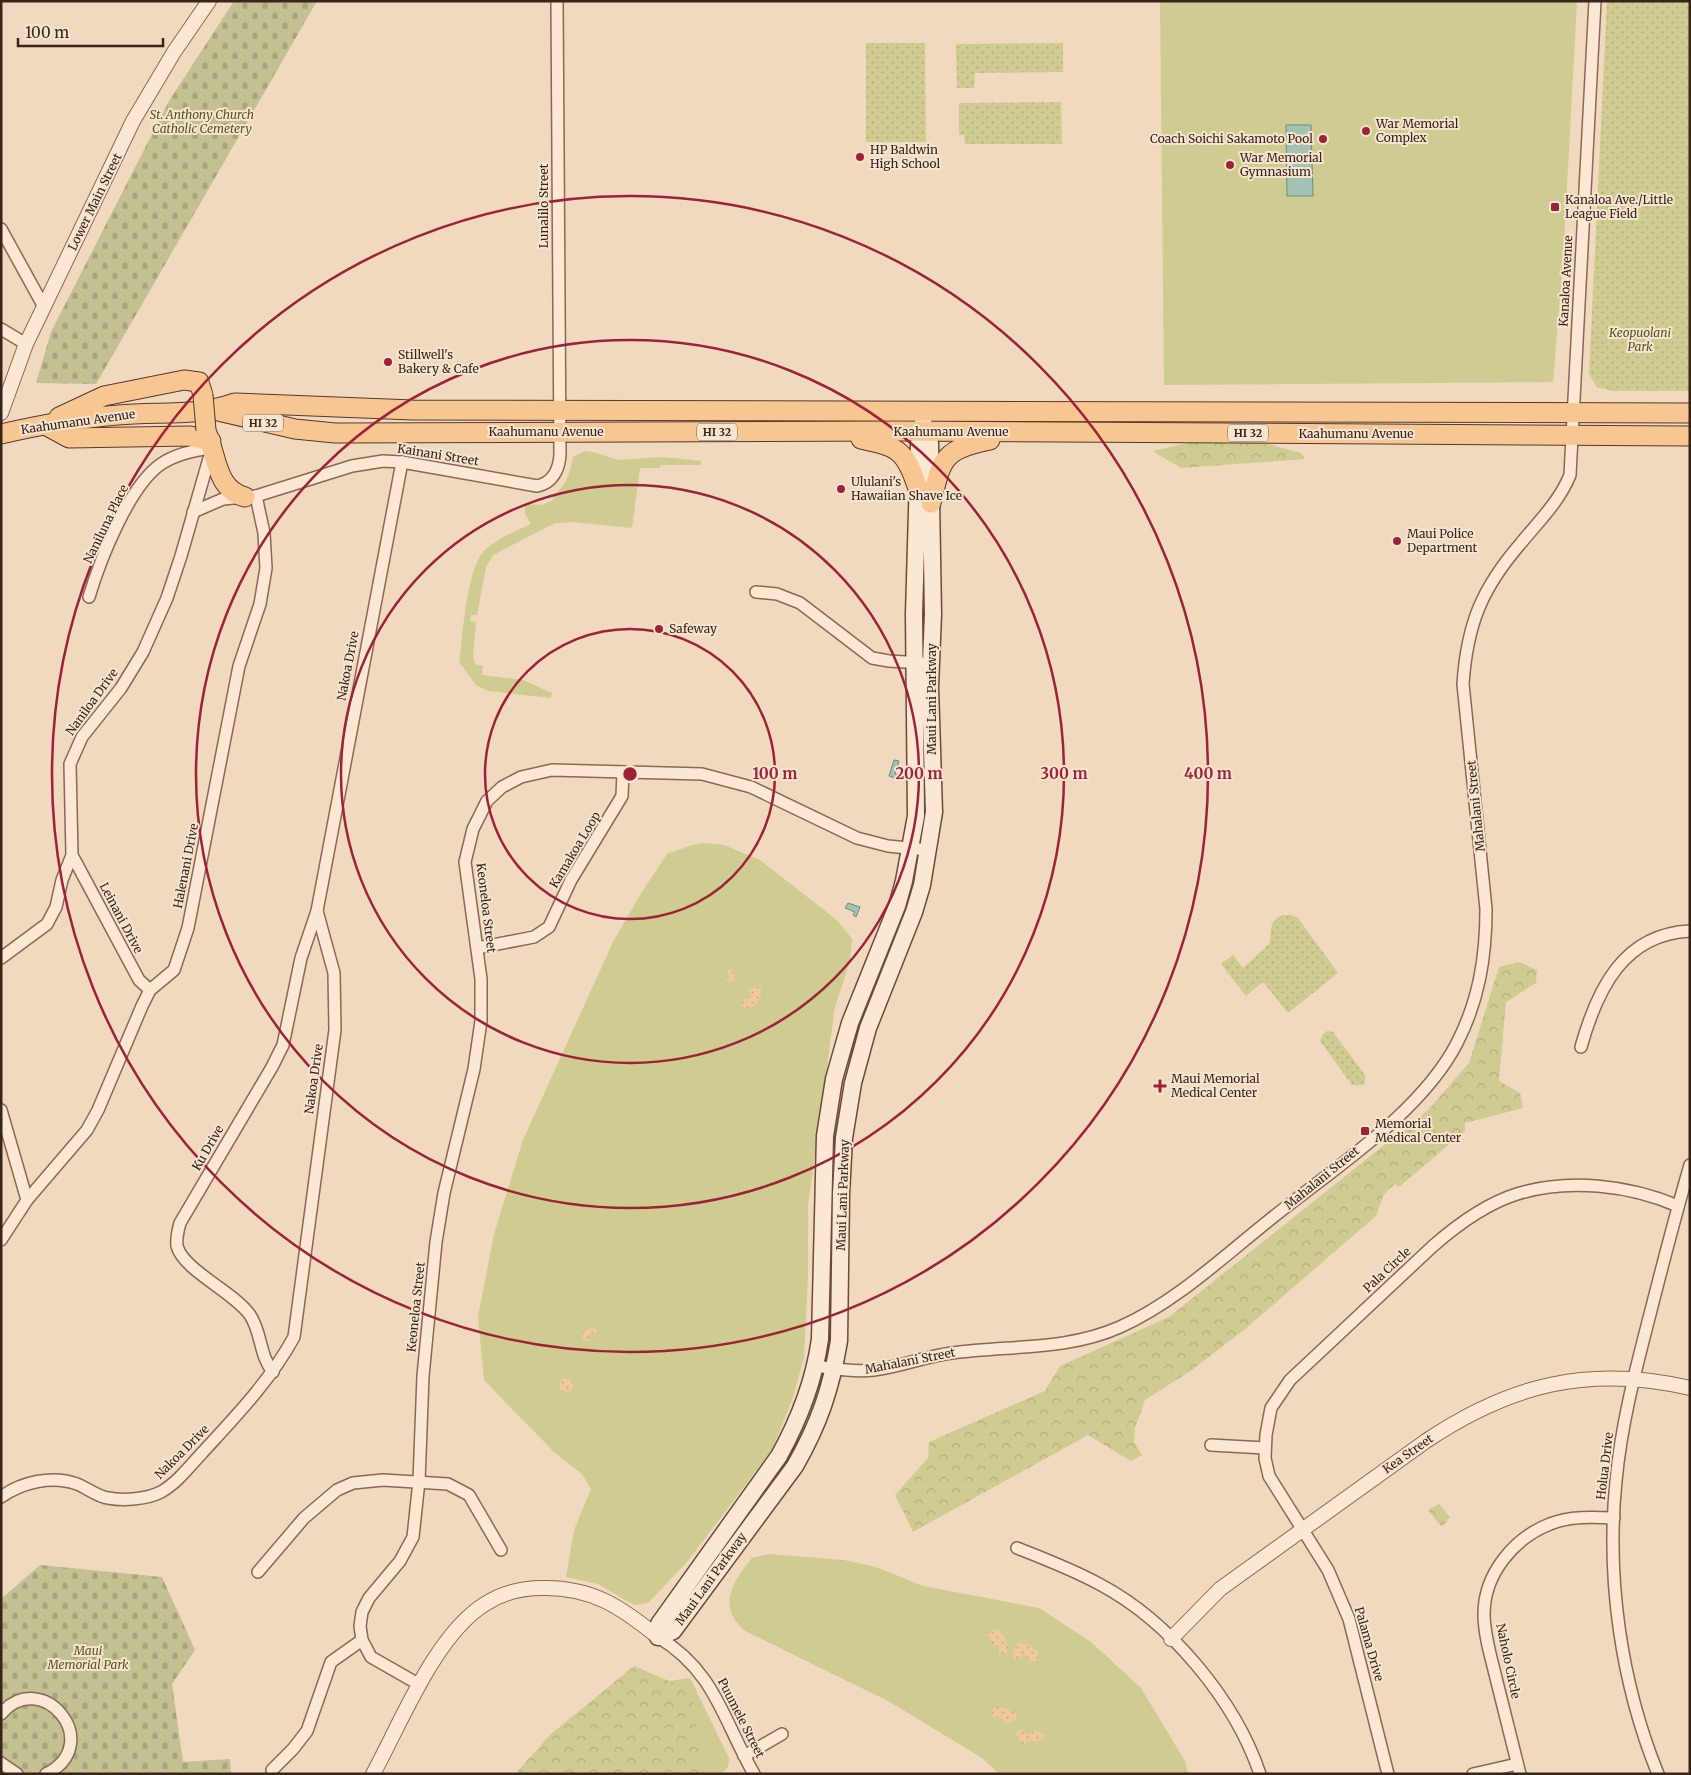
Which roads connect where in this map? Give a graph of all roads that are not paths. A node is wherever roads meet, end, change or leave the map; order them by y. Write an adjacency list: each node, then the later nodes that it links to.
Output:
1 (209, 1): 5 (street, Lower Main Street)
2 (557, 1): 10 (street, Lunalilo Street)
3 (1595, 1): 14 (street, Kanaloa Avenue)
4 (1, 229): 5 (street)
5 (44, 307): 7 (street, Lower Main Street)
6 (1, 329): 7 (street)
7 (26, 344): 12 (street, Lower Main Street)
8 (362, 408): 9 (main road, Kaahumanu Avenue / HI 32); 10 (main road, Kaahumanu Avenue / HI 32); 17 (main road); 18 (main road)
9 (214, 410): 15 (main road, Kaahumanu Avenue / HI 32); 17 (main road, Kaahumanu Avenue / HI 32)
10 (559, 410): 11 (main road, Kaahumanu Avenue / HI 32); 19 (street, Kainani Street)
11 (922, 410): 14 (main road, Kaahumanu Avenue / HI 32); 16 (main road, Maui Lani Parkway)
12 (1, 413)
13 (1690, 413): 14 (main road, Kaahumanu Avenue / HI 32)
14 (1572, 414): 23 (street, Mahalani Street)
15 (37, 426): 22 (main road, Kaahumanu Avenue / HI 32); 25 (main road); 25 (main road, bridge)
16 (924, 431): 20 (main road, Kaahumanu Avenue / HI 32); 21 (main road, Kaahumanu Avenue / HI 32); 27 (main road, Maui Lani Parkway); 29 (main road, Maui Lani Parkway)
17 (335, 432): 18 (main road, Kaahumanu Avenue / HI 32)
18 (381, 432): 19 (main road, Kaahumanu Avenue / HI 32)
19 (560, 432): 20 (main road, Kaahumanu Avenue / HI 32); 26 (street, Kainani Street)
20 (831, 432): 27 (main road)
21 (1027, 432): 23 (main road, Kaahumanu Avenue / HI 32); 29 (main road)
22 (1, 434)
23 (1571, 435): 24 (main road, Kaahumanu Avenue / HI 32); 50 (street, Mahalani Street)
24 (1690, 436)
25 (209, 440): 28 (main road); 30 (street, Naniloa Drive); 32 (street, Naniluna Place)
26 (402, 462): 28 (street, Kainani Street); 38 (street, Nakoa Drive)
27 (917, 486): 33 (main road, Maui Lani Parkway)
28 (250, 496): 30 (street, Kainani Street); 42 (street, Halenani Drive)
29 (931, 503): 33 (main road, Maui Lani Parkway)
30 (193, 512): 37 (street, Naniloa Drive)
31 (756, 592): 33 (street)
32 (89, 597)
33 (923, 663): 35 (main road, Maui Lani Parkway); 36 (main road, Maui Lani Parkway)
34 (623, 772): 35 (street, Keoneloa Street); 40 (street, Kamakoa Loop); 40 (street, Keoneloa Street)
35 (910, 848): 36 (street, Keoneloa Street); 49 (main road, Maui Lani Parkway)
36 (928, 850): 50 (main road, Maui Lani Parkway)
37 (72, 856): 41 (street, Naniloa Drive); 42 (street, Leinani Drive)
38 (317, 911): 51 (street, Nakoa Drive); 51 (street, Ku Drive)
39 (1690, 931): 43 (street)
40 (477, 948): 56 (street, Keoneloa Street)
41 (1, 958)
42 (150, 990): 46 (street, Halenani Drive)
43 (1581, 1047)
44 (1, 1110): 46 (street)
45 (1690, 1165): 47 (street, Holua Drive)
46 (27, 1200): 48 (street)
47 (1678, 1206): 52 (street, Holua Drive); 55 (street, Pala Circle)
48 (1, 1240)
49 (816, 1366): 50 (street, Mahalani Street); 63 (main road, Maui Lani Parkway)
50 (835, 1369): 63 (main road, Maui Lani Parkway)
51 (273, 1372): 57 (street, Nakoa Drive)
52 (1632, 1379): 53 (street, Kea Street); 58 (street, Holua Drive); 59 (street, Kea Street)
53 (1690, 1388)
54 (1211, 1445): 55 (street)
55 (1265, 1448): 59 (street, Pala Circle)
56 (418, 1481): 61 (street); 62 (street); 65 (street, Keoneloa Street)
57 (1, 1497)
58 (1614, 1518): 71 (street, Naholo Circle); 80 (street, Holua Drive)
59 (1302, 1531): 64 (street, Kea Street); 78 (street, Palama Drive)
60 (1017, 1548): 64 (street)
61 (501, 1550)
62 (258, 1572)
63 (658, 1637): 66 (street); 69 (street, Puumele Street)
64 (1171, 1639): 77 (street)
65 (362, 1640): 66 (street); 72 (street)
66 (420, 1685): 75 (street)
67 (1, 1714): 74 (street)
68 (782, 1734): 69 (street)
69 (744, 1756): 76 (street, Puumele Street)
70 (1, 1763): 73 (street)
71 (1518, 1769): 79 (street)
72 (272, 1770)
73 (17, 1774)
74 (46, 1774)
75 (372, 1774)
76 (754, 1774)
77 (1260, 1774)
78 (1388, 1774)
79 (1473, 1774)
80 (1658, 1774)

